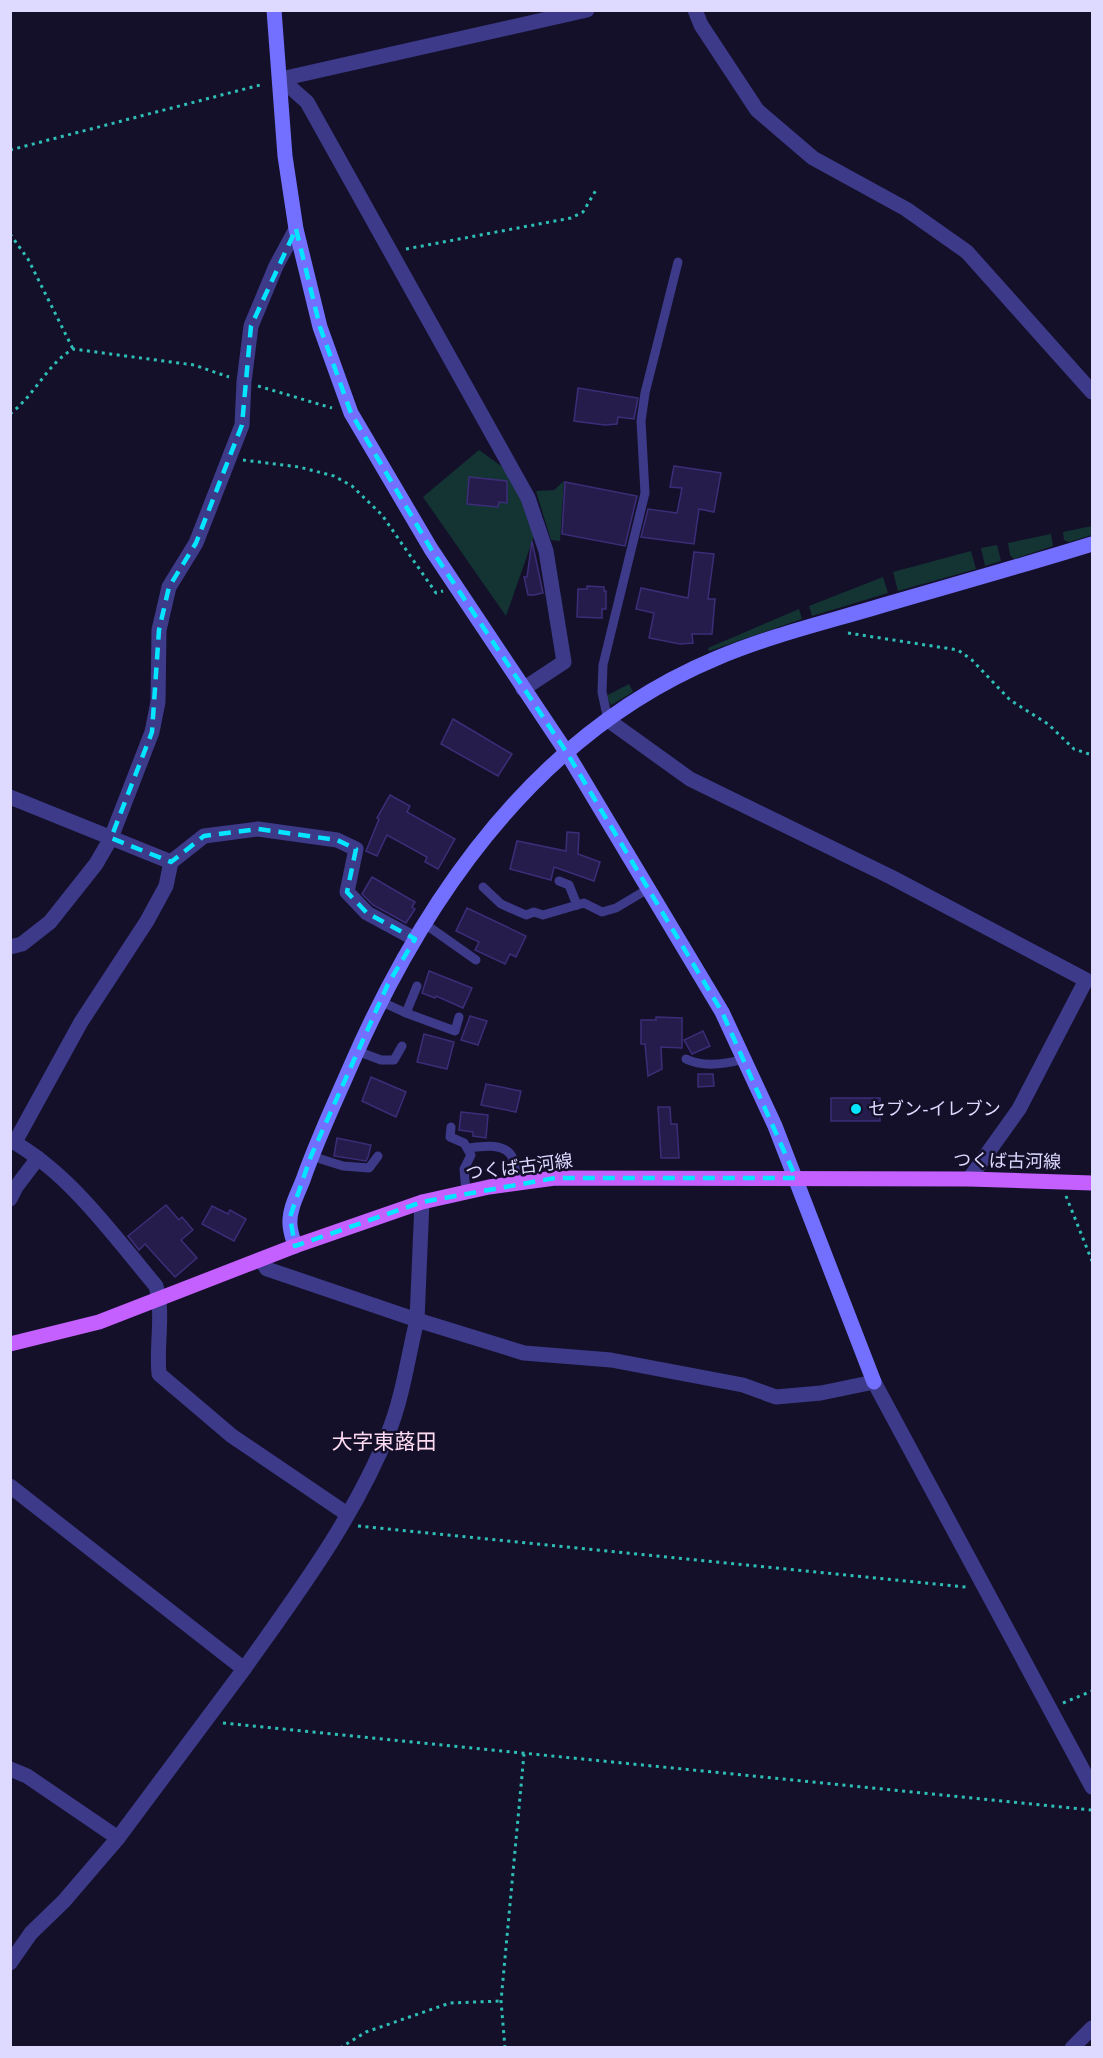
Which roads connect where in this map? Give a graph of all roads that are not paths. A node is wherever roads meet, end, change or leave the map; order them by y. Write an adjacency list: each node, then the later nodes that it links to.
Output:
1 (274, 10): 4 (street)
2 (587, 10): 4 (street)
3 (695, 10): 7 (street)
4 (281, 79): 5 (street); 9 (street)
5 (296, 229): 9 (street); 13 (street)
6 (678, 262): 10 (lane)
7 (1092, 392)
8 (1092, 544): 10 (street)
9 (523, 689): 11 (street)
10 (608, 720): 11 (street); 38 (street)
11 (567, 753): 17 (street); 19 (street)
12 (10, 797): 13 (street)
13 (111, 838): 14 (street); 21 (street)
14 (171, 862): 20 (street); 32 (street)
15 (559, 881): 18 (lane)
16 (483, 887): 18 (lane)
17 (648, 889): 18 (lane); 30 (street)
18 (577, 905)
19 (425, 924): 20 (street); 22 (lane)
20 (415, 939): 24 (street)
21 (10, 947)
22 (476, 960)
23 (417, 986): 25 (lane)
24 (380, 1001): 25 (lane); 28 (street)
25 (406, 1013): 26 (lane)
26 (459, 1017)
27 (402, 1046): 28 (lane)
28 (357, 1051): 34 (street)
29 (686, 1059): 30 (lane)
30 (744, 1059): 37 (street)
31 (451, 1126): 33 (lane)
32 (13, 1141): 36 (street)
33 (468, 1148): 39 (lane); 41 (lane)
34 (311, 1156): 35 (lane); 44 (street)
35 (378, 1156)
36 (38, 1158): 42 (street); 46 (street)
37 (796, 1178): 38 (main road, つくば古河線); 39 (main road, つくば古河線); 49 (street)
38 (969, 1179): 40 (main road, つくば古河線)
39 (519, 1183): 41 (main road, つくば古河線)
40 (1092, 1183)
41 (466, 1192): 43 (main road, つくば古河線)
42 (10, 1199)
43 (423, 1202): 44 (main road, つくば古河線); 47 (street)
44 (295, 1246): 45 (main road, つくば古河線)
45 (261, 1260): 46 (main road, つくば古河線); 47 (street)
46 (160, 1300): 48 (main road, つくば古河線); 51 (street)
47 (417, 1320): 49 (street); 51 (street)
48 (10, 1344)
49 (874, 1382): 54 (street)
50 (10, 1486): 52 (street)
51 (344, 1519): 52 (street)
52 (244, 1669): 55 (street)
53 (10, 1769): 55 (street)
54 (1092, 1787)
55 (118, 1838): 56 (street)
56 (10, 1963)
57 (1092, 2028): 58 (street)
58 (1072, 2048)

